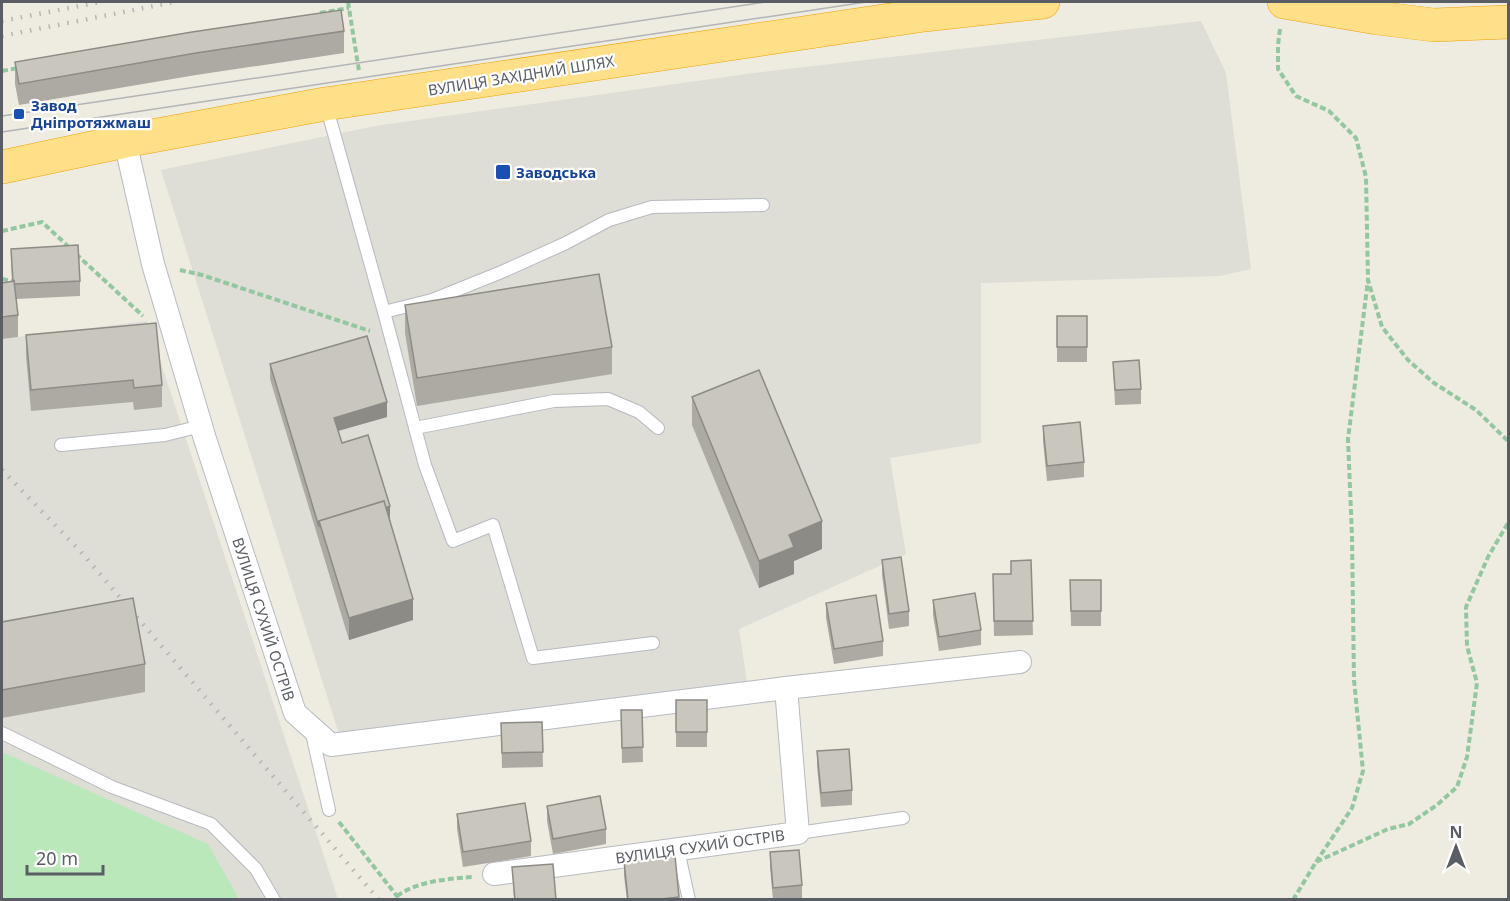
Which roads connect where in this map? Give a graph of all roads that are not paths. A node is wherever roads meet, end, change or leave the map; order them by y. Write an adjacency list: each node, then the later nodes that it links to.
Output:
1 (1043, 2): 4 (highway, ВУЛИЦЯ ЗАХІДНИЙ ШЛЯХ)
2 (1284, 2): 3 (highway)
3 (1509, 22)
4 (325, 104): 5 (highway, ВУЛИЦЯ ЗАХІДНИЙ ШЛЯХ); 8 (lane)
5 (125, 141): 6 (highway, ВУЛИЦЯ ЗАХІДНИЙ ШЛЯХ); 9 (street, ВУЛИЦЯ СУХИЙ ОСТРІВ)
6 (2, 167)
7 (763, 205): 8 (lane)
8 (384, 312): 10 (lane)
9 (201, 426): 12 (lane); 16 (street, ВУЛИЦЯ СУХИЙ ОСТРІВ)
10 (415, 428): 11 (lane); 13 (lane)
11 (658, 428)
12 (61, 445)
13 (653, 643)
14 (1020, 662): 15 (street, ВУЛИЦЯ СУХИЙ ОСТРІВ)
15 (786, 688): 16 (street, ВУЛИЦЯ СУХИЙ ОСТРІВ); 20 (street, ВУЛИЦЯ СУХИЙ ОСТРІВ)
16 (310, 726): 18 (lane)
17 (2, 733): 23 (lane)
18 (329, 810)
19 (903, 818): 20 (lane)
20 (798, 833): 21 (street, ВУЛИЦЯ СУХИЙ ОСТРІВ)
21 (678, 850): 22 (street, ВУЛИЦЯ СУХИЙ ОСТРІВ); 24 (lane)
22 (494, 874)
23 (274, 900)
24 (689, 900)

